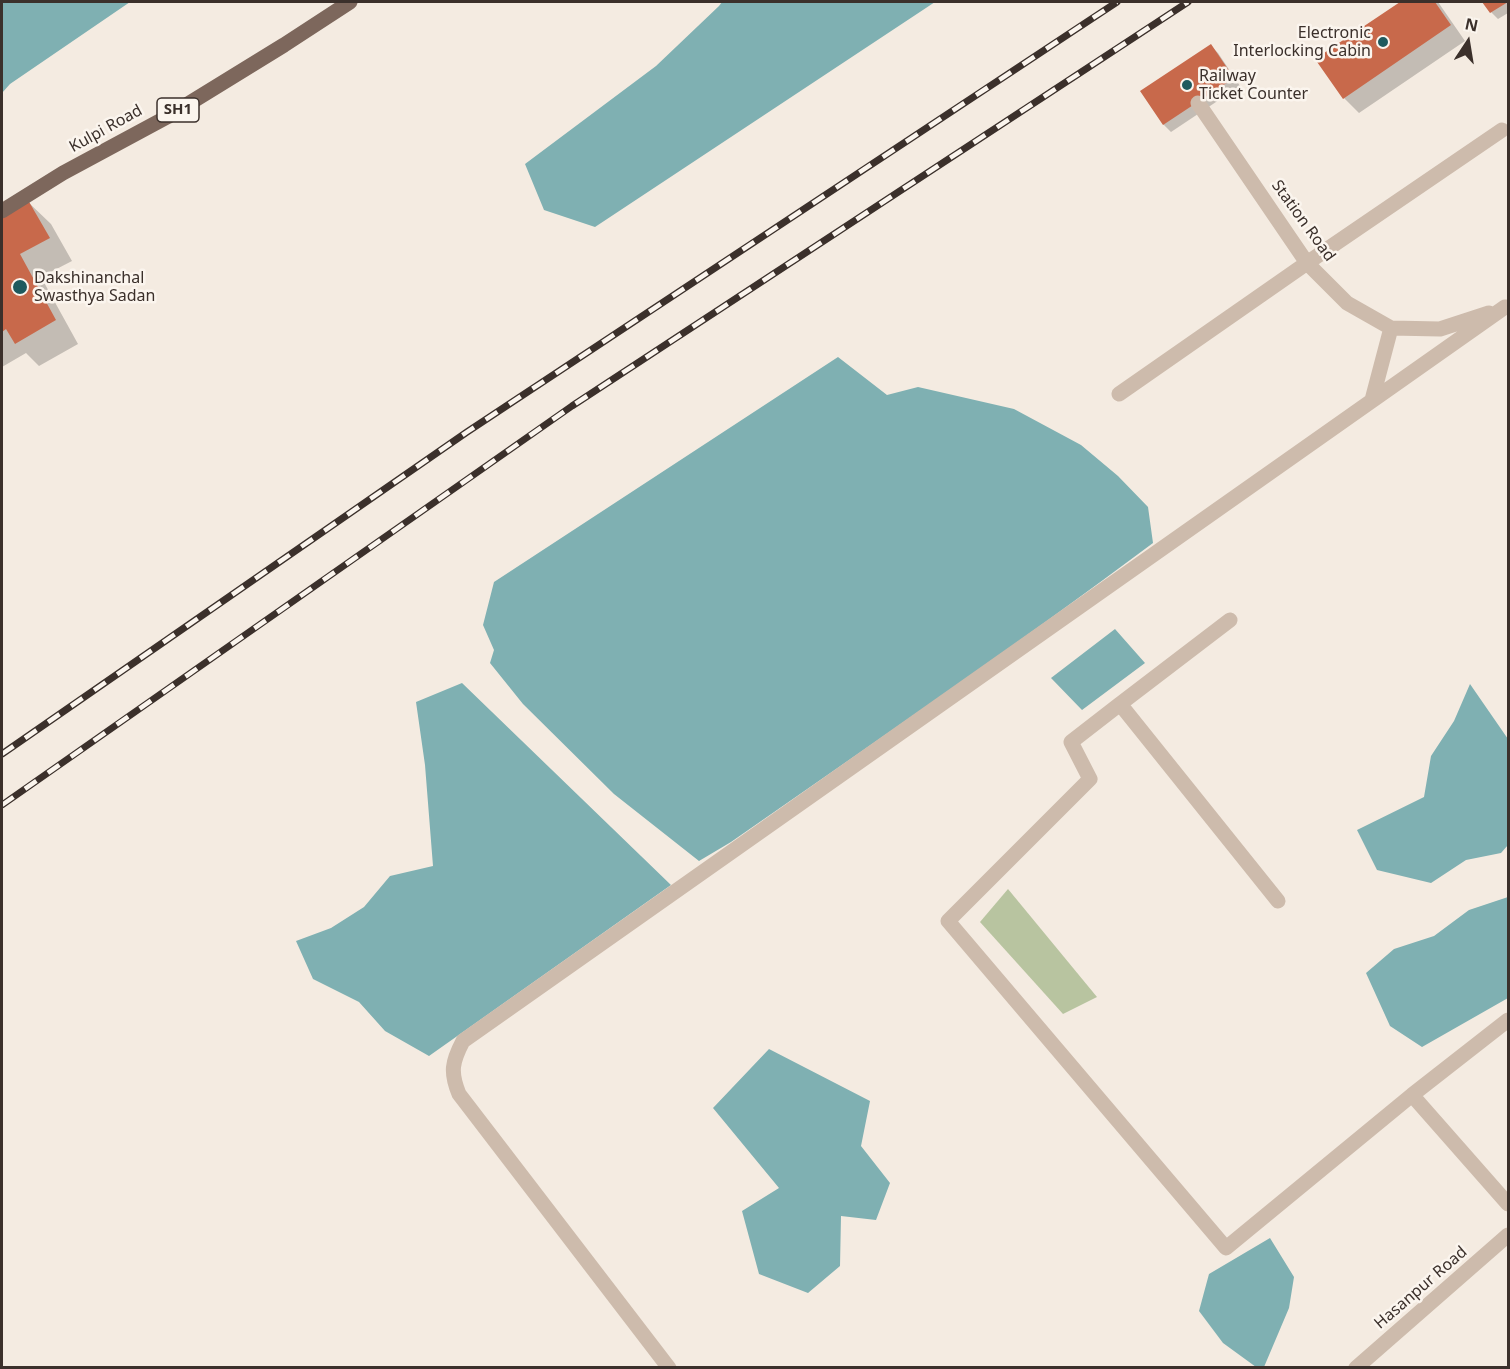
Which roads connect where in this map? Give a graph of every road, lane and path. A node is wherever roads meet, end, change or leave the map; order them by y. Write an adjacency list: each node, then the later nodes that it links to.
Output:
1 (350, 2): 4 (main road, Kulpi Road / SH1)
2 (1198, 103): 5 (street, Station Road)
3 (1502, 130): 5 (street)
4 (2, 211)
5 (1307, 263): 7 (street, Station Road); 8 (street)
6 (1507, 306): 7 (street, Station Road); 9 (street)
7 (1392, 328): 9 (street)
8 (1119, 394)
9 (1372, 400): 17 (street)
10 (1230, 620): 11 (street)
11 (1120, 704): 12 (street); 14 (street)
12 (1278, 901)
13 (1509, 1020): 14 (street)
14 (1412, 1095): 15 (street)
15 (1509, 1204)
16 (1509, 1235): 18 (street, Hasanpur Road)
17 (669, 1368)
18 (1356, 1368)

